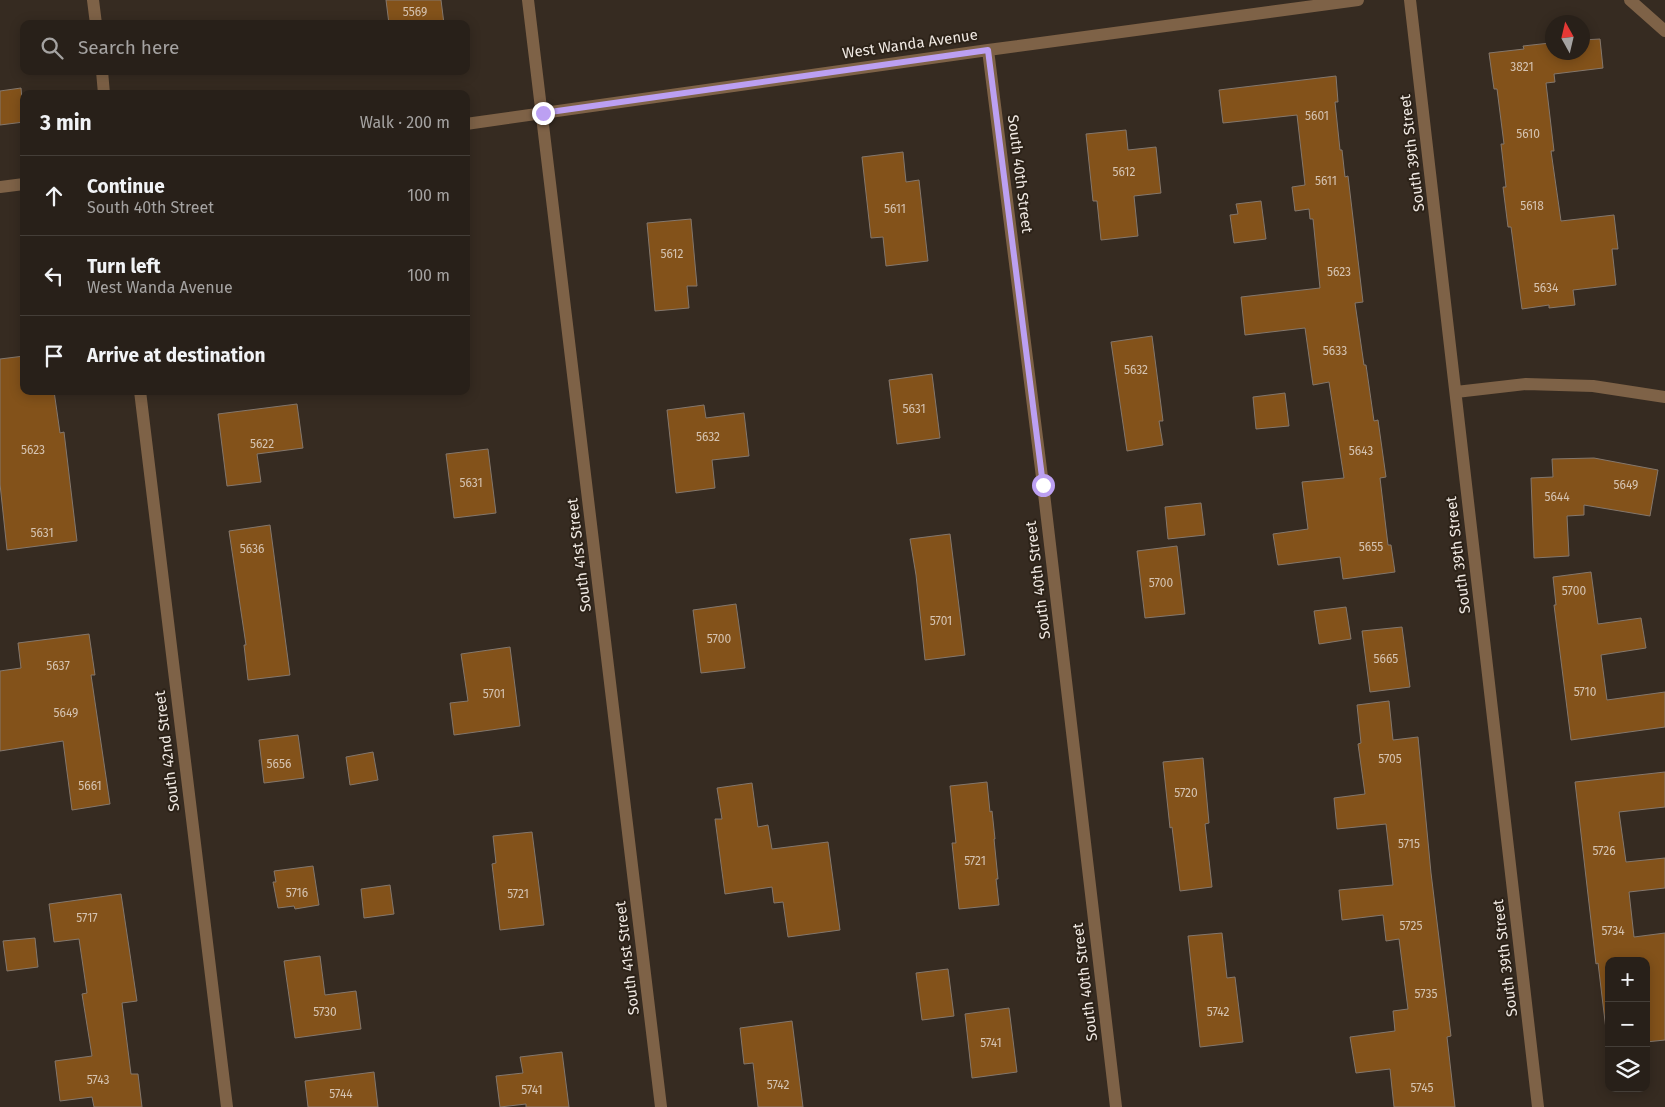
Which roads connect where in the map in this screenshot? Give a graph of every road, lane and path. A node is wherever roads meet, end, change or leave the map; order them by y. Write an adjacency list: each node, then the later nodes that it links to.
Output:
1 (93, 0): 6 (street)
2 (528, 0): 11 (street, South 41st Street)
3 (1358, 0): 8 (street, West Wanda Avenue)
4 (1410, 0): 15 (street, South 39th Street)
5 (1630, 0): 7 (street)
6 (96, 20)
7 (1665, 31)
8 (988, 50): 11 (street, West Wanda Avenue); 20 (street, South 40th Street)
9 (102, 75): 10 (street)
10 (104, 90)
11 (543, 113): 12 (street, West Wanda Avenue); 19 (street, South 41st Street)
12 (470, 123)
13 (20, 184): 14 (street)
14 (0, 187)
15 (1456, 392): 17 (street); 21 (street, South 39th Street)
16 (140, 395): 18 (street, South 42nd Street)
17 (1665, 397)
18 (227, 1107)
19 (661, 1107)
20 (1116, 1107)
21 (1538, 1107)

